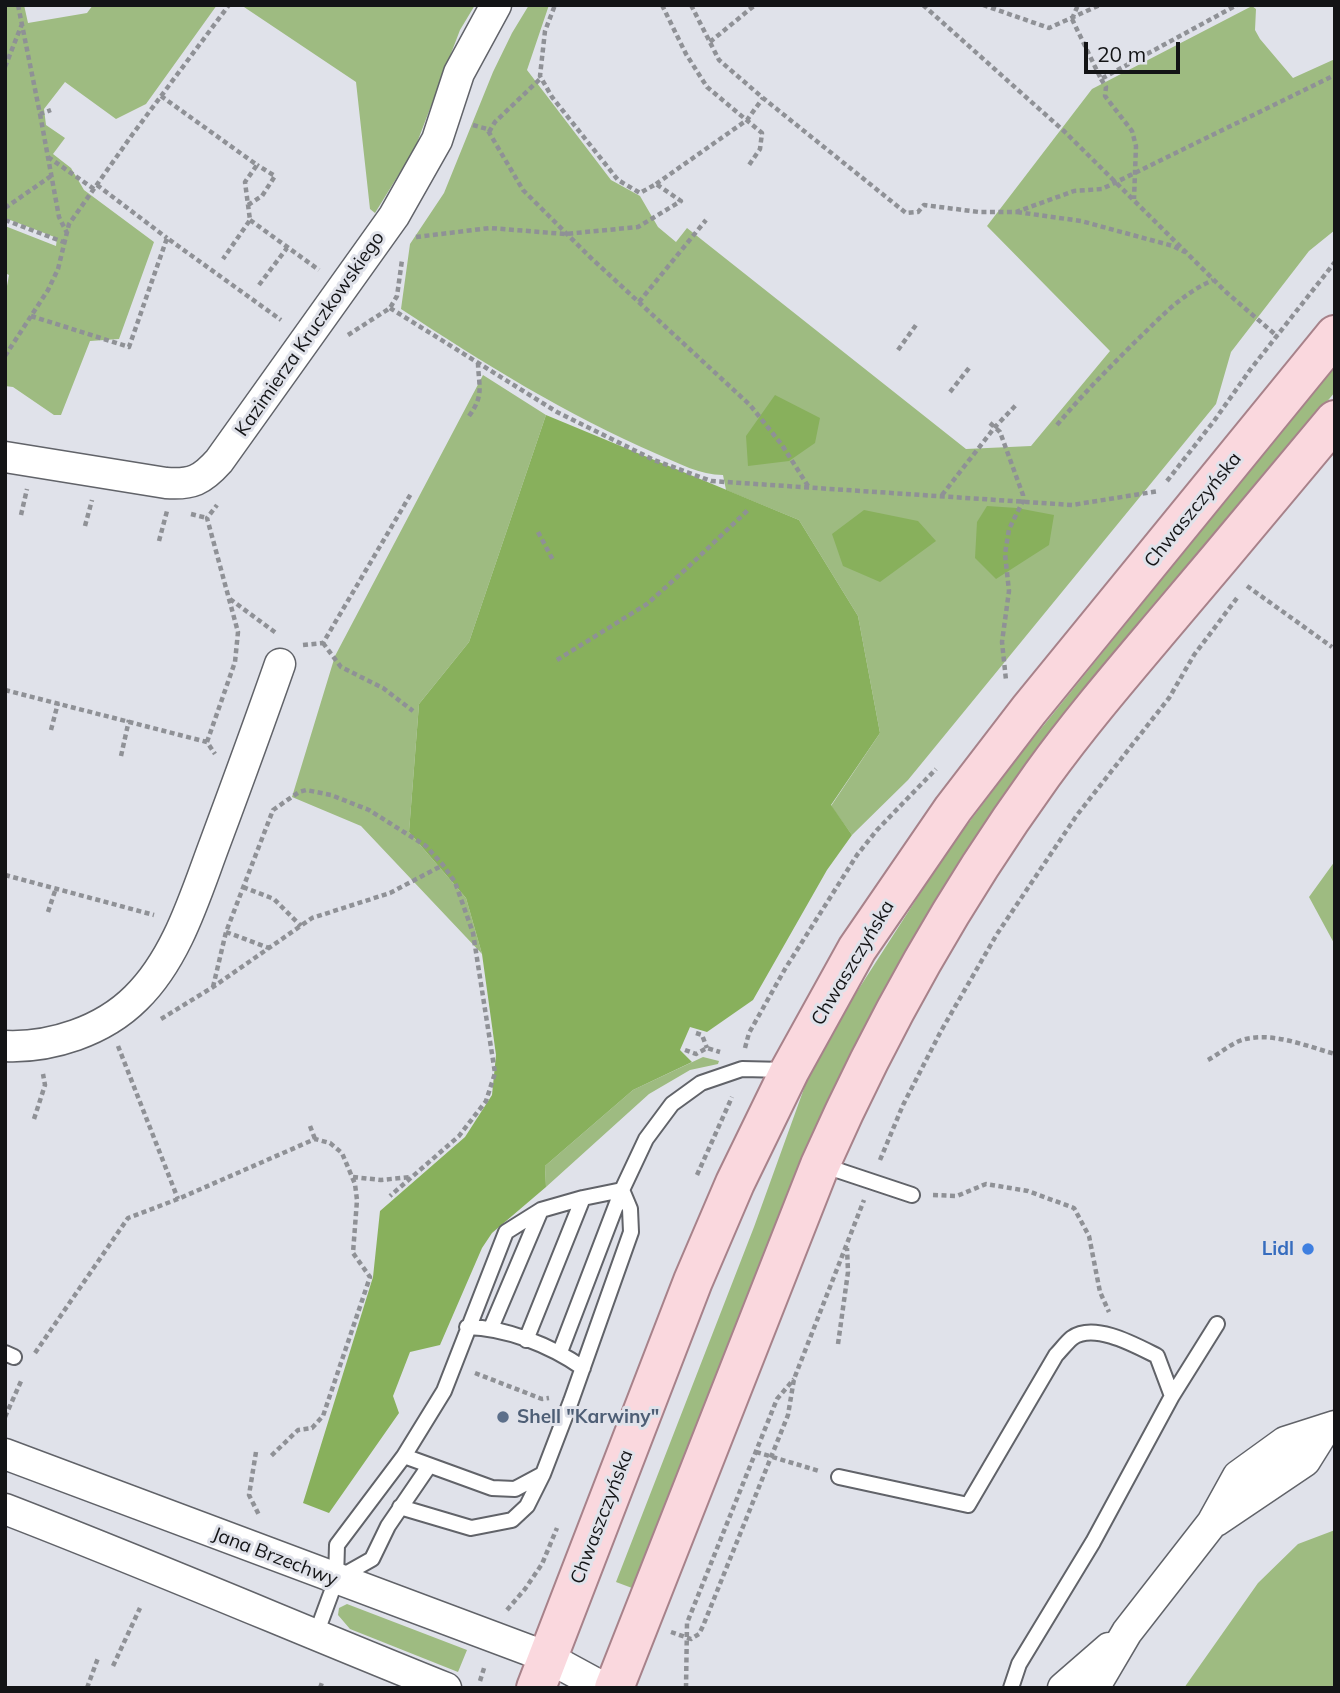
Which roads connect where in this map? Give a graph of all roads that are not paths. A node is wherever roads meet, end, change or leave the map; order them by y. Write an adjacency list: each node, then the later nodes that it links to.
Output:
1 (496, 5): 4 (street, Kazimierza Kruczkowskiego)
2 (1335, 335): 7 (main road, Chwaszczyńska)
3 (1335, 420): 8 (main road)
4 (5, 457)
5 (289, 647): 6 (street)
6 (5, 1046)
7 (790, 1070): 9 (lane); 31 (main road, Chwaszczyńska)
8 (820, 1165): 10 (lane); 34 (main road)
9 (622, 1190): 11 (lane); 17 (lane); 18 (lane)
10 (912, 1195)
11 (583, 1198): 12 (lane); 16 (lane)
12 (541, 1210): 14 (lane); 15 (lane)
13 (1217, 1324): 19 (lane)
14 (467, 1327): 15 (lane); 22 (lane)
15 (491, 1328): 16 (lane)
16 (526, 1340): 17 (lane)
17 (560, 1352): 18 (lane)
18 (583, 1368): 24 (lane)
19 (1172, 1396): 25 (lane); 35 (lane)
20 (1330, 1428): 29 (street)
21 (5, 1454): 28 (street, Jana Brzechwy)
22 (404, 1456): 23 (lane); 28 (lane)
23 (429, 1466): 24 (lane); 26 (lane)
24 (543, 1474): 26 (lane)
25 (839, 1477)
26 (400, 1507): 28 (lane)
27 (5, 1509): 30 (street)
28 (336, 1580): 30 (lane); 31 (street, Jana Brzechwy)
29 (1127, 1632): 36 (street); 37 (street)
30 (315, 1637): 32 (street)
31 (541, 1672): 33 (street, Jana Brzechwy)
32 (446, 1688)
33 (604, 1688)
34 (614, 1688)
35 (1011, 1688)
36 (1063, 1688)
37 (1094, 1688)

